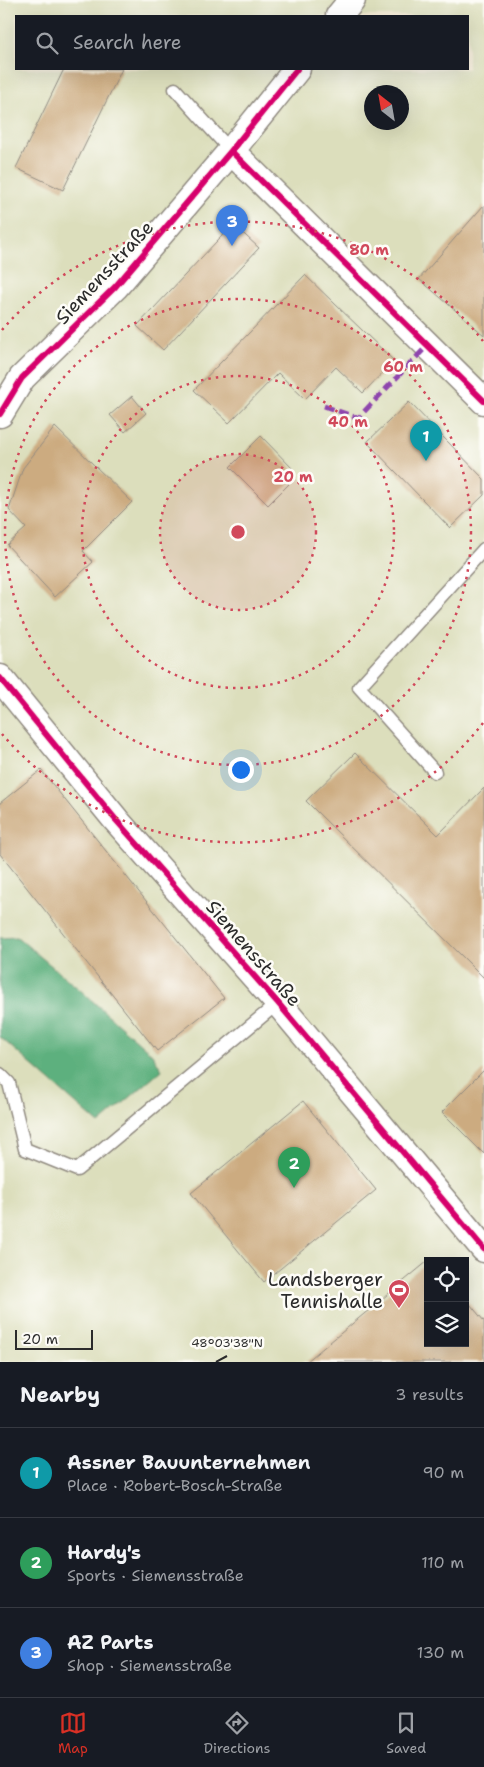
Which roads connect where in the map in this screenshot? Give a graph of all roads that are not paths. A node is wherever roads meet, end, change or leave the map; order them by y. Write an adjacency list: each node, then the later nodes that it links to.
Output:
1 (352, 0): 2 (street)
2 (340, 15)
3 (296, 70): 5 (street, Siemensstraße)
4 (175, 89): 5 (lane)
5 (231, 151): 6 (street); 7 (street, Siemensstraße)
6 (484, 401)
7 (0, 414)
8 (484, 548): 10 (lane)
9 (0, 678): 11 (street, Siemensstraße)
10 (435, 772)
11 (278, 1003): 12 (lane); 13 (street, Siemensstraße)
12 (0, 1074)
13 (484, 1249)

